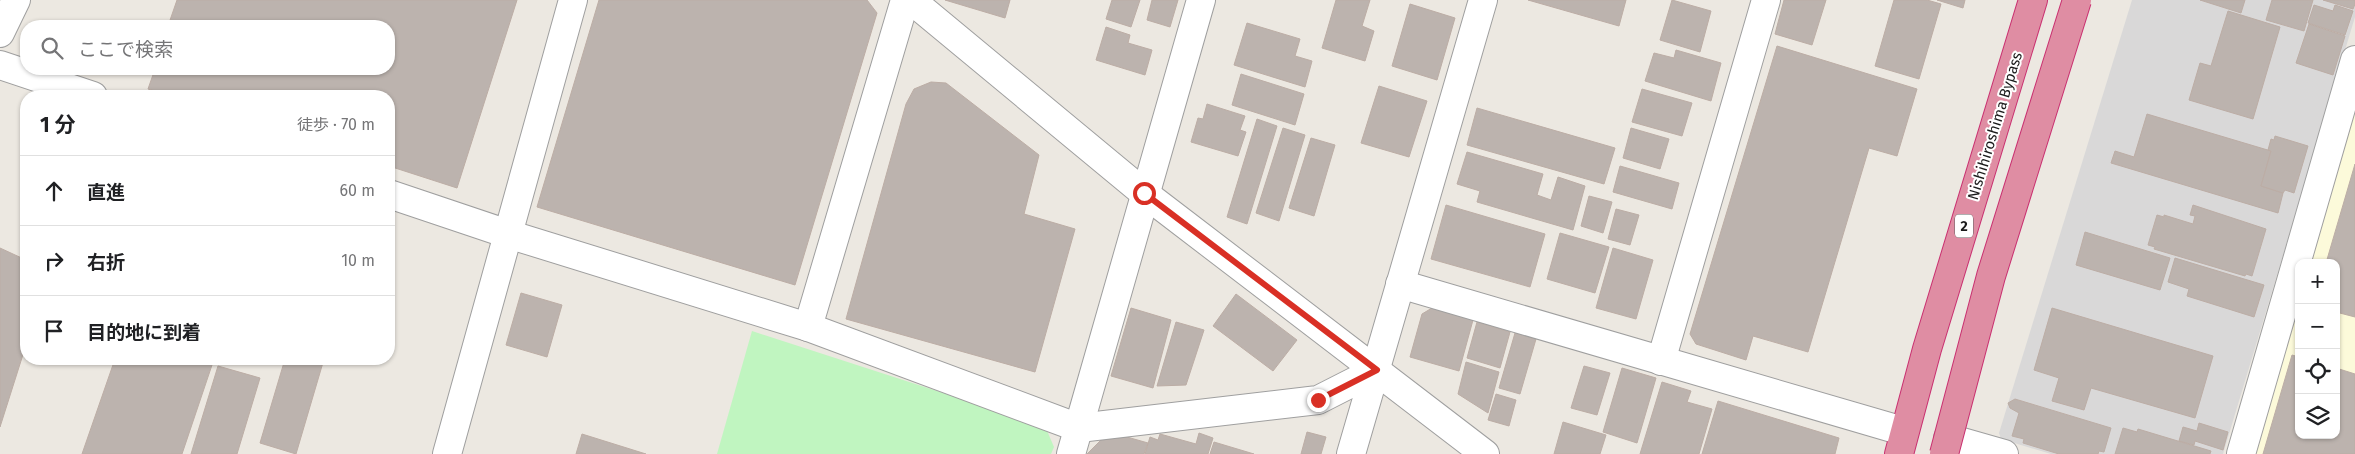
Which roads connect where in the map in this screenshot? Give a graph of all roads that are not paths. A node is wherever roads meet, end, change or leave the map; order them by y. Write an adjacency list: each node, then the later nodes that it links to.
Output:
1 (16, 0): 10 (street)
2 (573, 0): 18 (street)
3 (905, 0): 20 (street)
4 (911, 0): 16 (street)
5 (1201, 0): 16 (street)
6 (1484, 0): 19 (street)
7 (1766, 0): 21 (street)
8 (2033, 0): 24 (highway, Nishihiroshima Bypass / 2)
9 (2077, 0): 29 (highway, bridge)
10 (0, 33)
11 (2355, 60): 32 (street)
12 (0, 65): 13 (street)
13 (20, 72)
14 (30, 75): 15 (street)
15 (75, 90)
16 (1144, 193): 22 (street); 23 (street)
17 (395, 196): 18 (street)
18 (508, 234): 20 (street); 25 (street)
19 (1400, 284): 21 (street); 22 (street)
20 (808, 327): 23 (street)
21 (1661, 361): 24 (street)
22 (1377, 370): 23 (street); 27 (street); 28 (street)
23 (1079, 428): 26 (street)
24 (1898, 442)
25 (447, 454)
26 (1071, 454)
27 (1351, 454)
28 (1484, 454)
29 (1944, 454)
30 (1955, 454): 31 (street)
31 (2004, 454)
32 (2241, 454)

